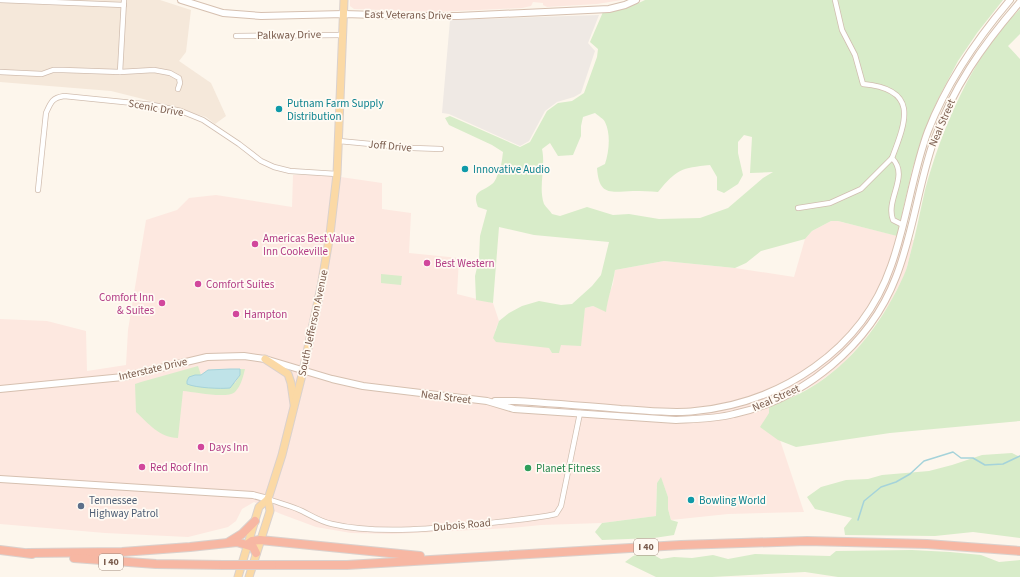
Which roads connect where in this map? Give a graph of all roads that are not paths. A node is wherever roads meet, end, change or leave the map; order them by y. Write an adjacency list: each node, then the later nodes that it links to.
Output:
1 (0, 0): 7 (street)
2 (181, 0): 9 (main road, East Veterans Drive)
3 (344, 0): 9 (main road, South Jefferson Avenue)
4 (636, 0): 9 (main road, East Veterans Drive)
5 (835, 0): 17 (street)
6 (1010, 0): 21 (main road, Neal Street)
7 (124, 2): 13 (street)
8 (1020, 2): 27 (main road, Neal Street)
9 (344, 14): 10 (main road, South Jefferson Avenue)
10 (343, 34): 11 (street, Palkway Drive); 15 (main road, South Jefferson Avenue)
11 (236, 36)
12 (0, 72): 13 (street)
13 (120, 72): 14 (street)
14 (178, 89)
15 (339, 141): 16 (street, Joff Drive); 18 (main road, South Jefferson Avenue)
16 (441, 149)
17 (892, 158): 20 (street); 21 (street)
18 (337, 174): 19 (street, Scenic Drive); 23 (main road, South Jefferson Avenue)
19 (38, 190)
20 (798, 208)
21 (903, 225): 25 (main road, Neal Street)
22 (265, 360): 23 (main road, Interstate Drive); 24 (main road, Interstate Drive); 26 (main road)
23 (303, 371): 25 (main road, Neal Street); 26 (main road, South Jefferson Avenue)
24 (0, 389)
25 (487, 402): 27 (main road, Neal Street)
26 (295, 407): 29 (main road, South Jefferson Avenue)
27 (580, 413): 29 (street, Dubois Road)
28 (0, 479): 29 (main road)
29 (268, 499): 30 (main road, South Jefferson Avenue); 31 (main road, South Jefferson Avenue)
30 (255, 521): 32 (highway); 33 (main road, South Jefferson Avenue)
31 (260, 540): 33 (highway); 37 (main road, South Jefferson Avenue); 38 (highway)
32 (226, 544): 33 (highway); 36 (highway)
33 (248, 544): 37 (highway); 39 (main road, South Jefferson Avenue)
34 (0, 550): 36 (highway, I 40)
35 (1020, 551): 38 (highway, I 40)
36 (28, 553): 38 (highway, I 40, bridge)
37 (256, 553): 40 (main road, South Jefferson Avenue)
38 (457, 558)
39 (238, 577)
40 (249, 577)

